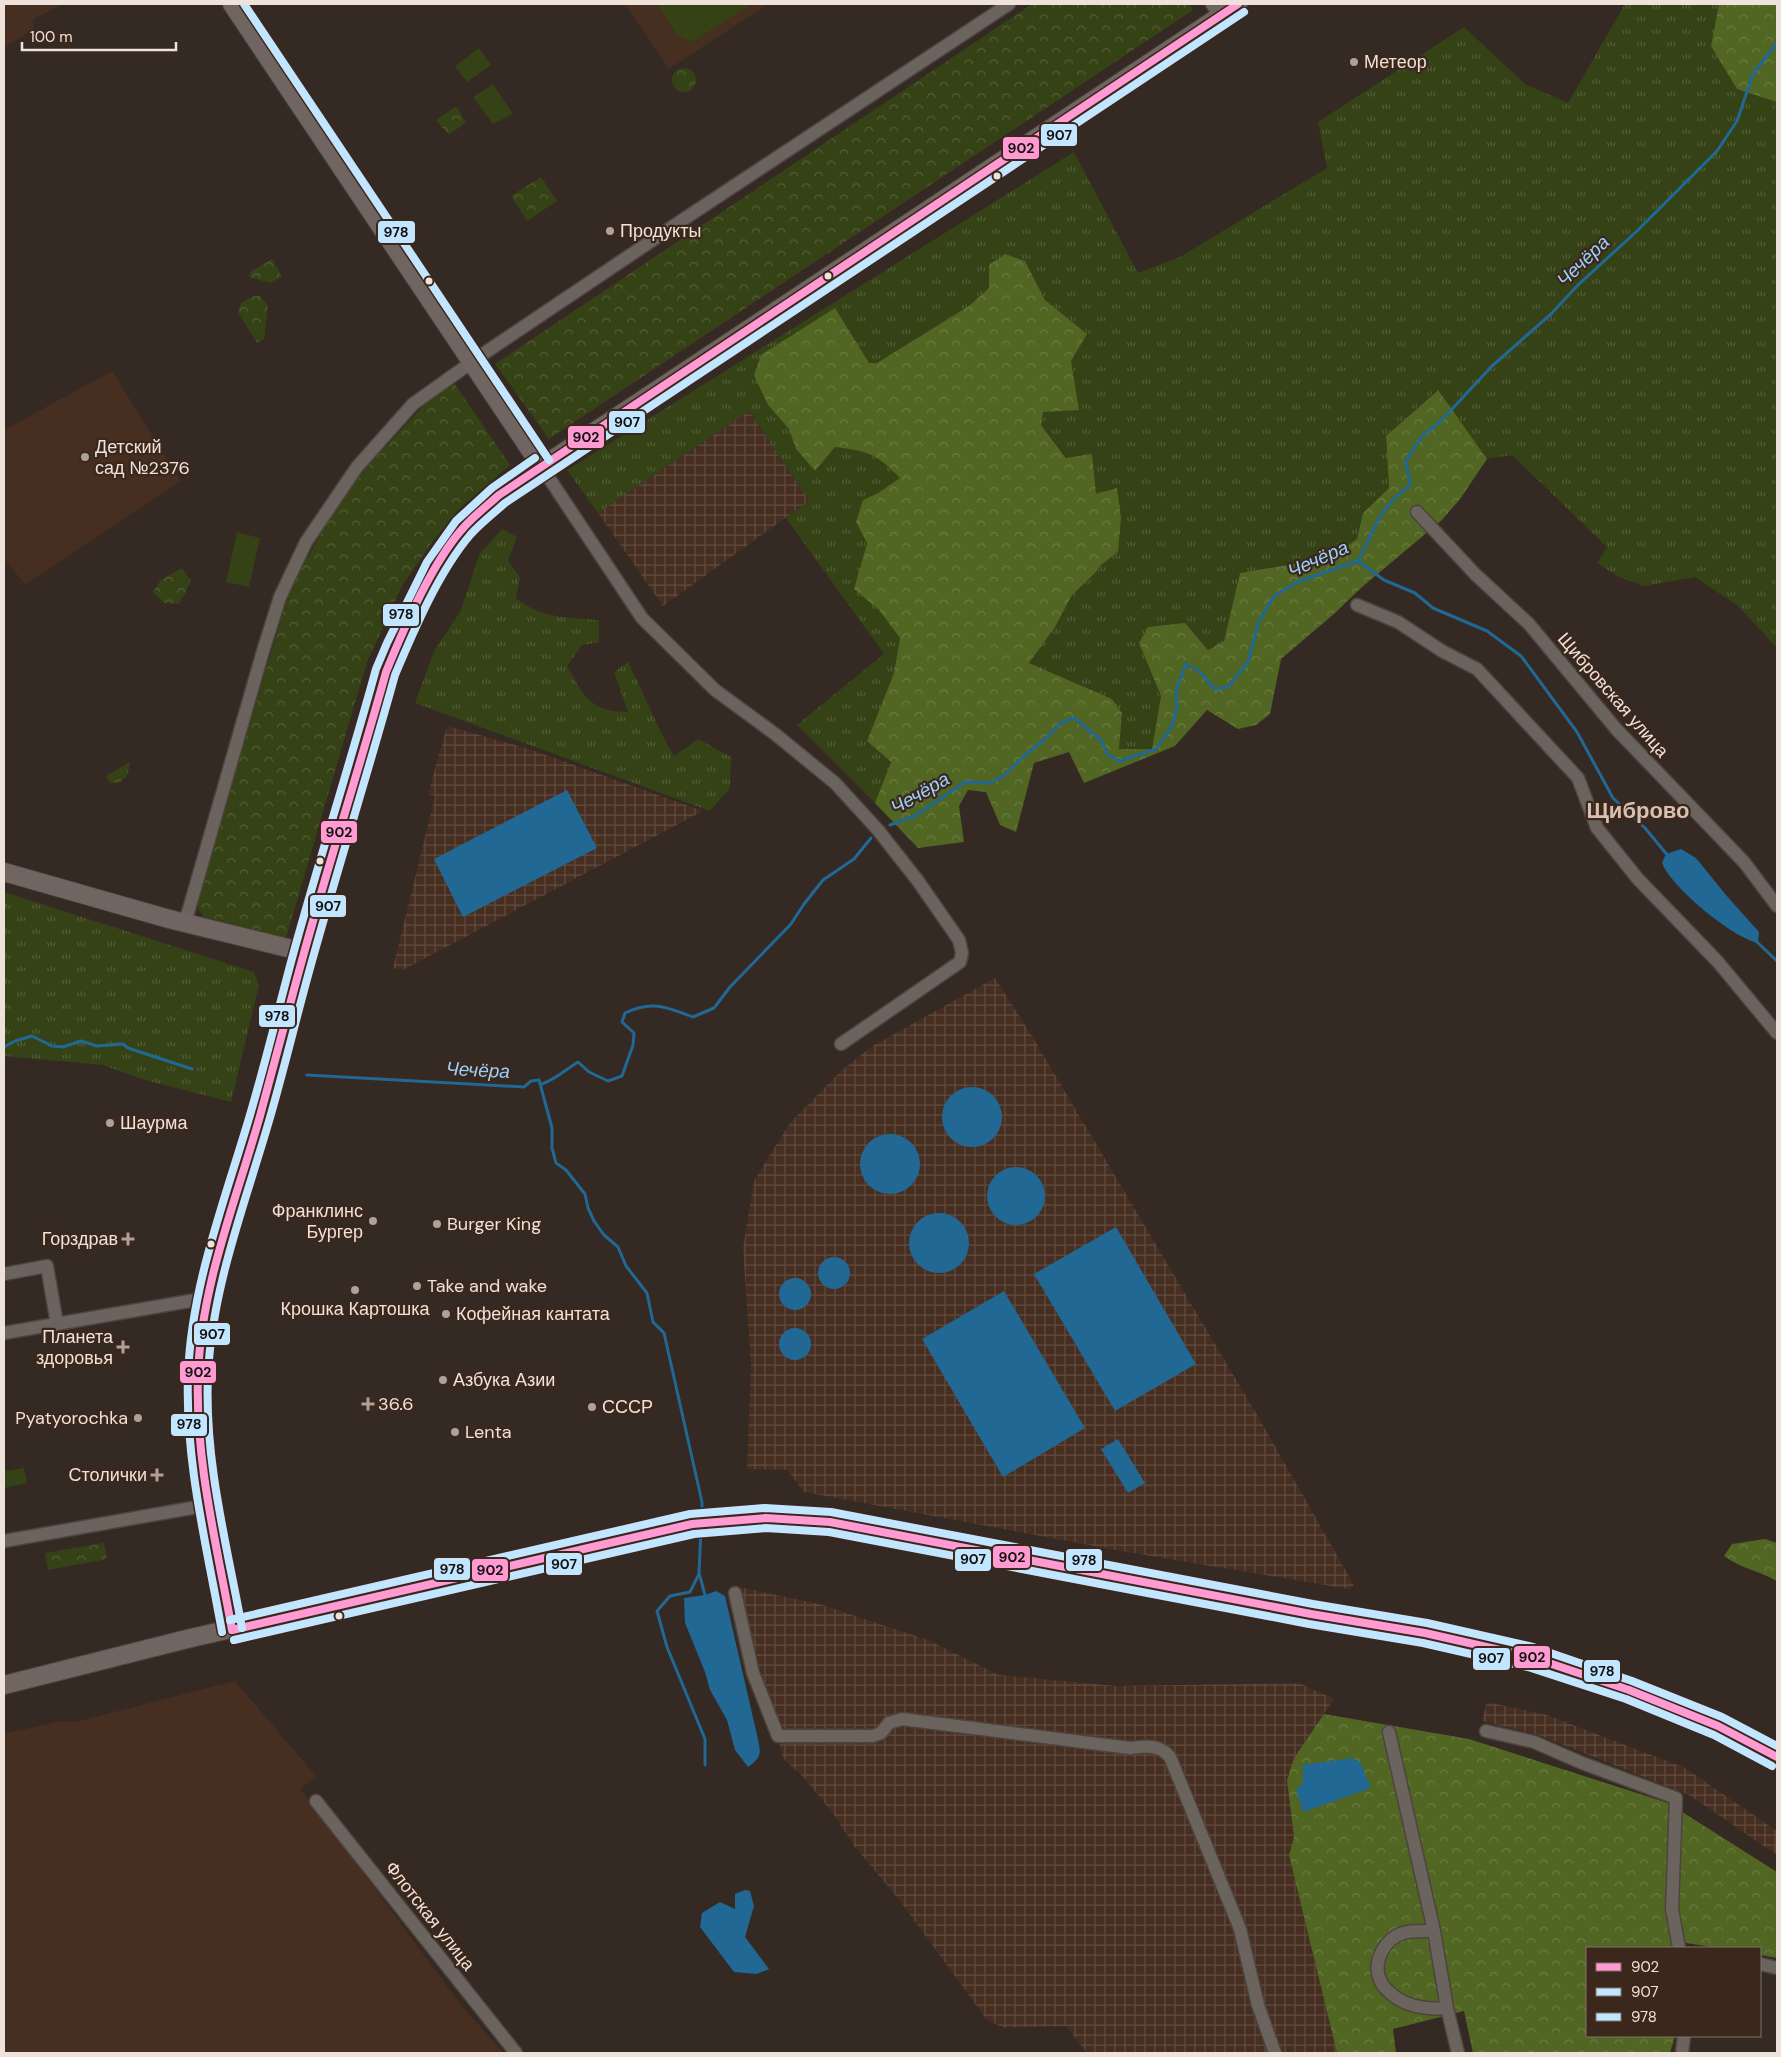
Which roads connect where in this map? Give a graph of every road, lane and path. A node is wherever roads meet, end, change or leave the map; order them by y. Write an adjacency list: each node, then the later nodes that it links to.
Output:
1 (232, 4): 5 (main road)
2 (1009, 4): 5 (street)
3 (1238, 4): 4 (main road)
4 (1216, 10): 6 (main road)
5 (472, 363): 6 (main road); 11 (street)
6 (541, 466): 12 (main road); 14 (street)
7 (1417, 512): 10 (street, Щибровская улица)
8 (1357, 604): 13 (street)
9 (4, 872): 11 (main road)
10 (1777, 906)
11 (185, 923): 12 (main road)
12 (304, 952): 16 (main road)
13 (1777, 1033)
14 (841, 1044)
15 (4, 1274): 17 (street)
16 (207, 1298): 17 (street); 19 (main road)
17 (57, 1324): 18 (street)
18 (4, 1333)
19 (209, 1505): 20 (street); 22 (main road)
20 (4, 1541)
21 (735, 1593): 35 (street)
22 (232, 1630): 23 (main road); 26 (main road)
23 (4, 1685)
24 (1486, 1731): 29 (street)
25 (1389, 1732): 28 (street)
26 (1777, 1757)
27 (316, 1801): 34 (street, Флотская улица)
28 (1434, 1931): 32 (street); 32 (street)
29 (1679, 1947)
30 (1761, 1964): 31 (street)
31 (1777, 1968)
32 (1447, 2008): 36 (street)
33 (1684, 2037): 37 (street)
34 (516, 2053)
35 (1276, 2053)
36 (1458, 2053)
37 (1682, 2053)

